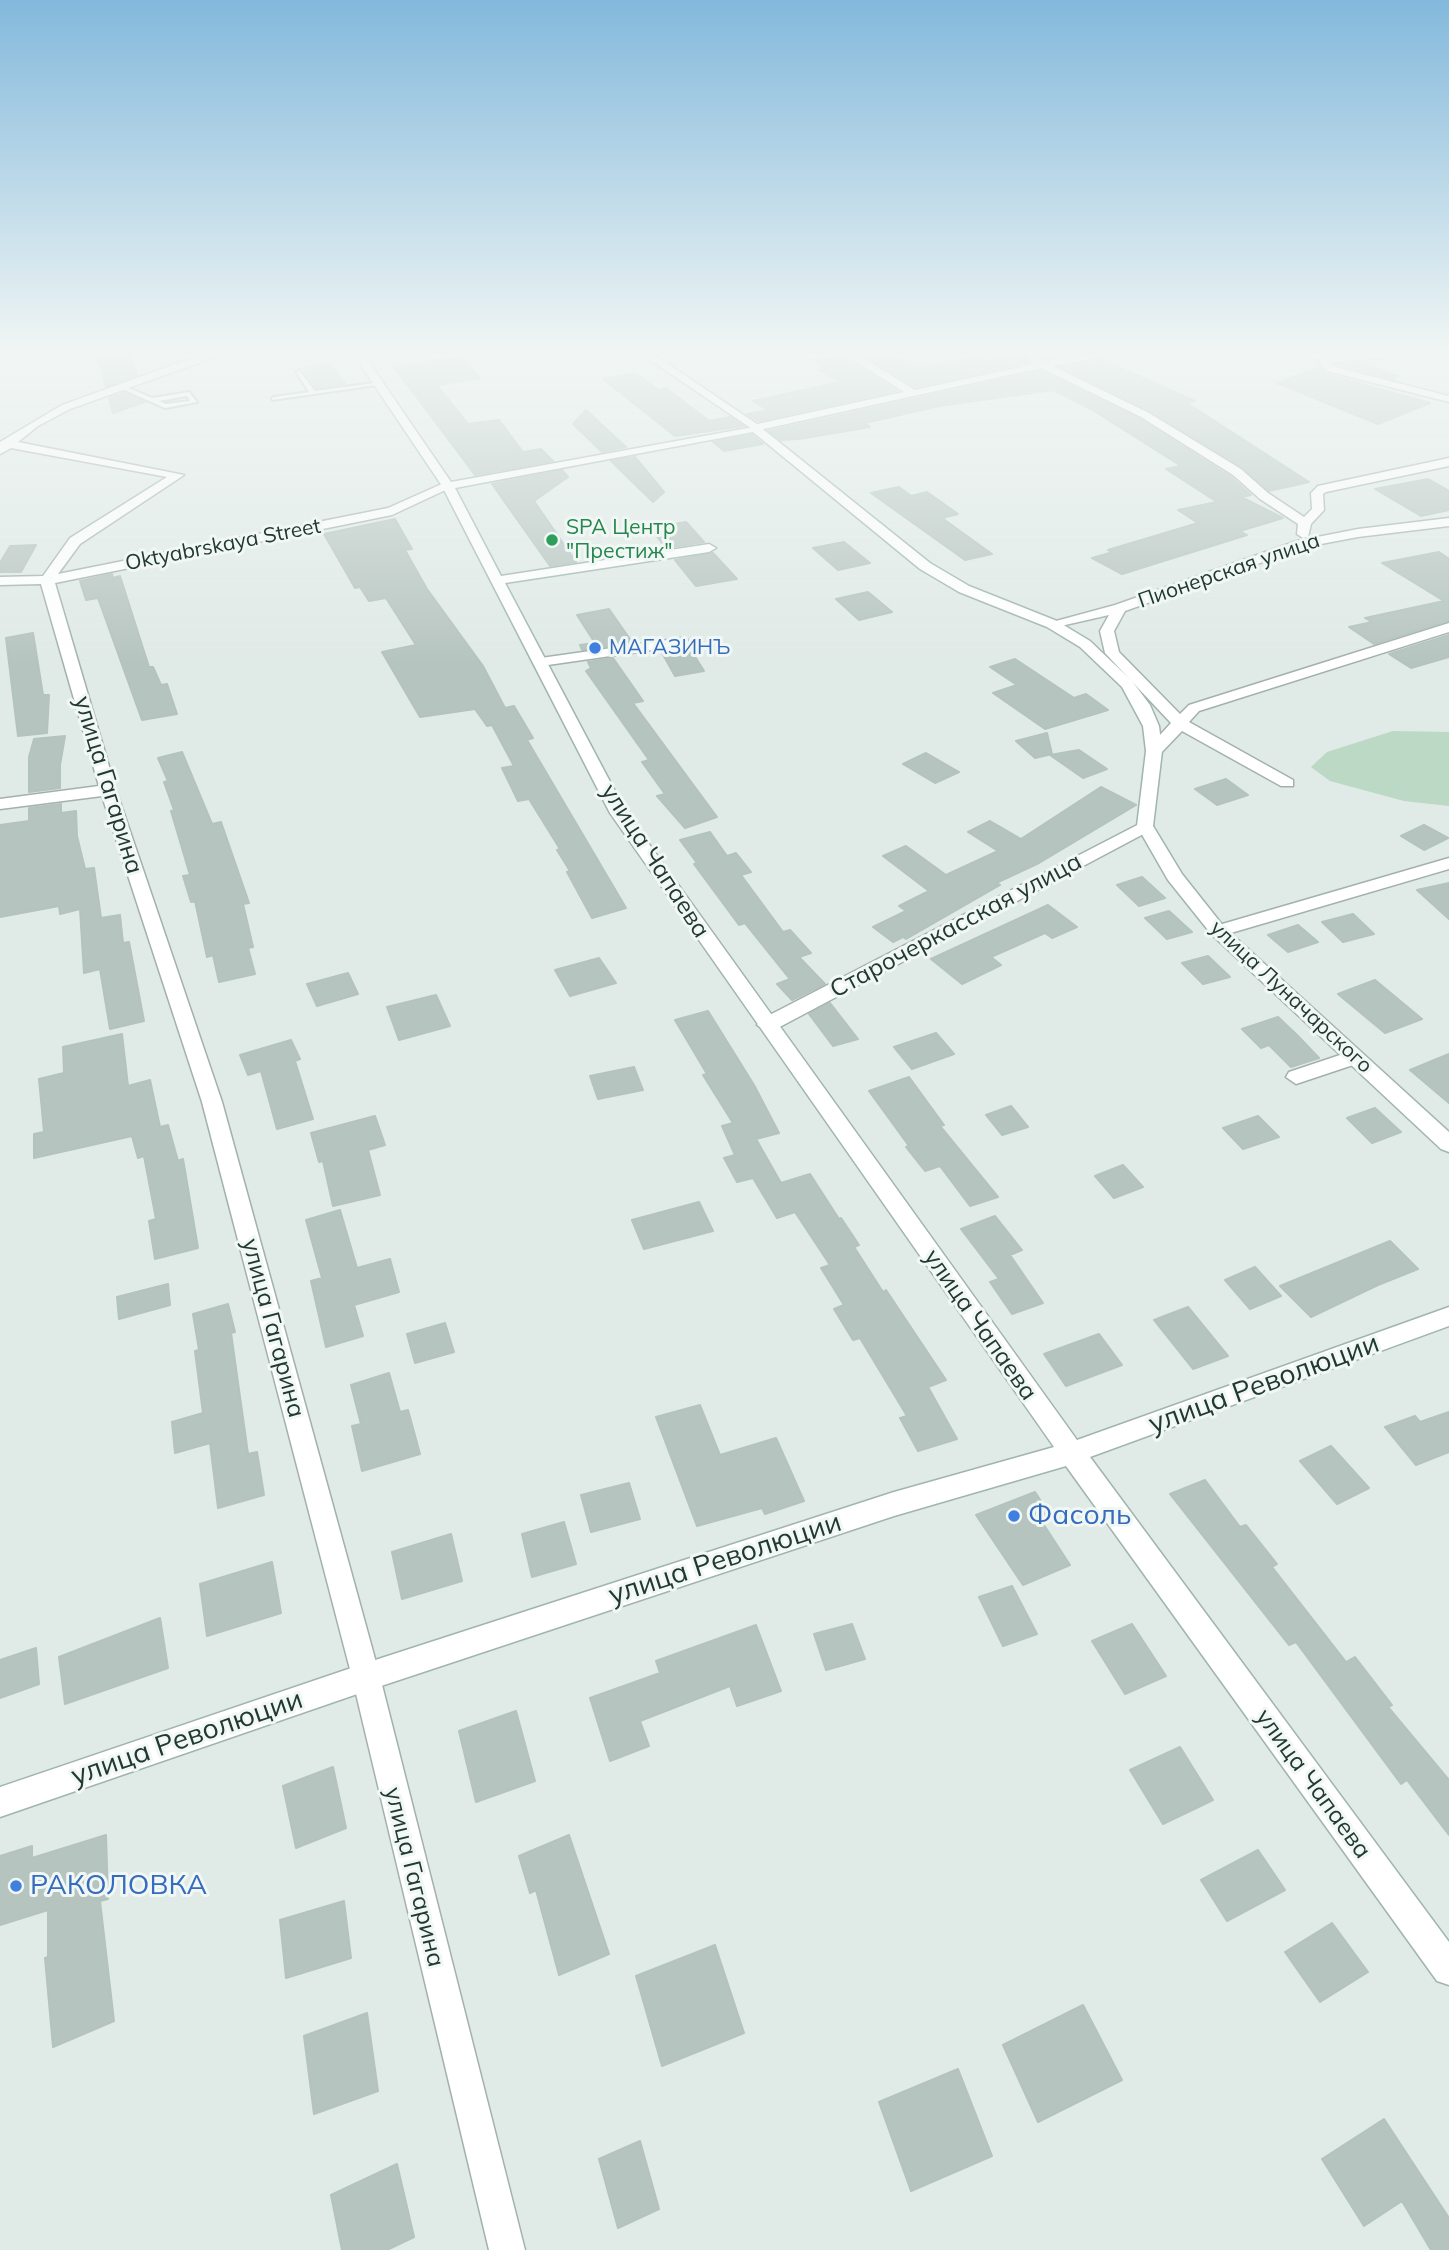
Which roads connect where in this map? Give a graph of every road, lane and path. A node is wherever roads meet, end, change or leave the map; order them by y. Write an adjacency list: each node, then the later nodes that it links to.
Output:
1 (47, 454): 12 (street)
2 (427, 454): 7 (street, улица Чапаева)
3 (617, 454): 7 (street, Oktyabrskaya Street)
4 (787, 454): 16 (street)
5 (1208, 454): 9 (street)
6 (1449, 461): 9 (street)
7 (448, 486): 12 (street, Oktyabrskaya Street); 13 (street, улица Чапаева)
8 (1449, 522): 10 (street, Пионерская улица)
9 (1305, 523): 10 (street)
10 (1302, 544): 15 (street, Пионерская улица)
11 (709, 548): 13 (street)
12 (47, 580): 14 (street, Oktyabrskaya Street); 23 (street, улица Гагарина)
13 (499, 580): 19 (street, улица Чапаева)
14 (0, 581)
15 (1119, 608): 16 (street, Пионерская улица); 20 (street)
16 (1052, 624): 21 (street)
17 (1449, 627): 20 (street)
18 (682, 642): 19 (street)
19 (541, 662): 28 (street, улица Чапаева)
20 (1181, 724): 21 (street); 22 (street)
21 (1154, 751): 25 (street)
22 (1287, 783)
23 (108, 790): 24 (street); 34 (street, улица Гагарина)
24 (0, 804)
25 (1145, 826): 27 (street, улица Луначарского); 28 (street, Старочеркасская улица)
26 (1449, 863): 27 (street)
27 (1218, 931): 29 (street, улица Луначарского)
28 (767, 1026): 33 (street, улица Чапаева)
29 (1355, 1057): 30 (street); 31 (street, улица Луначарского)
30 (1296, 1077)
31 (1449, 1144)
32 (1449, 1316): 33 (street, улица Революции)
33 (1072, 1453): 34 (street, улица Революции); 36 (street, улица Чапаева)
34 (366, 1677): 35 (street, улица Революции); 37 (street, улица Гагарина)
35 (0, 1802)
36 (1449, 1969)
37 (507, 2250)

